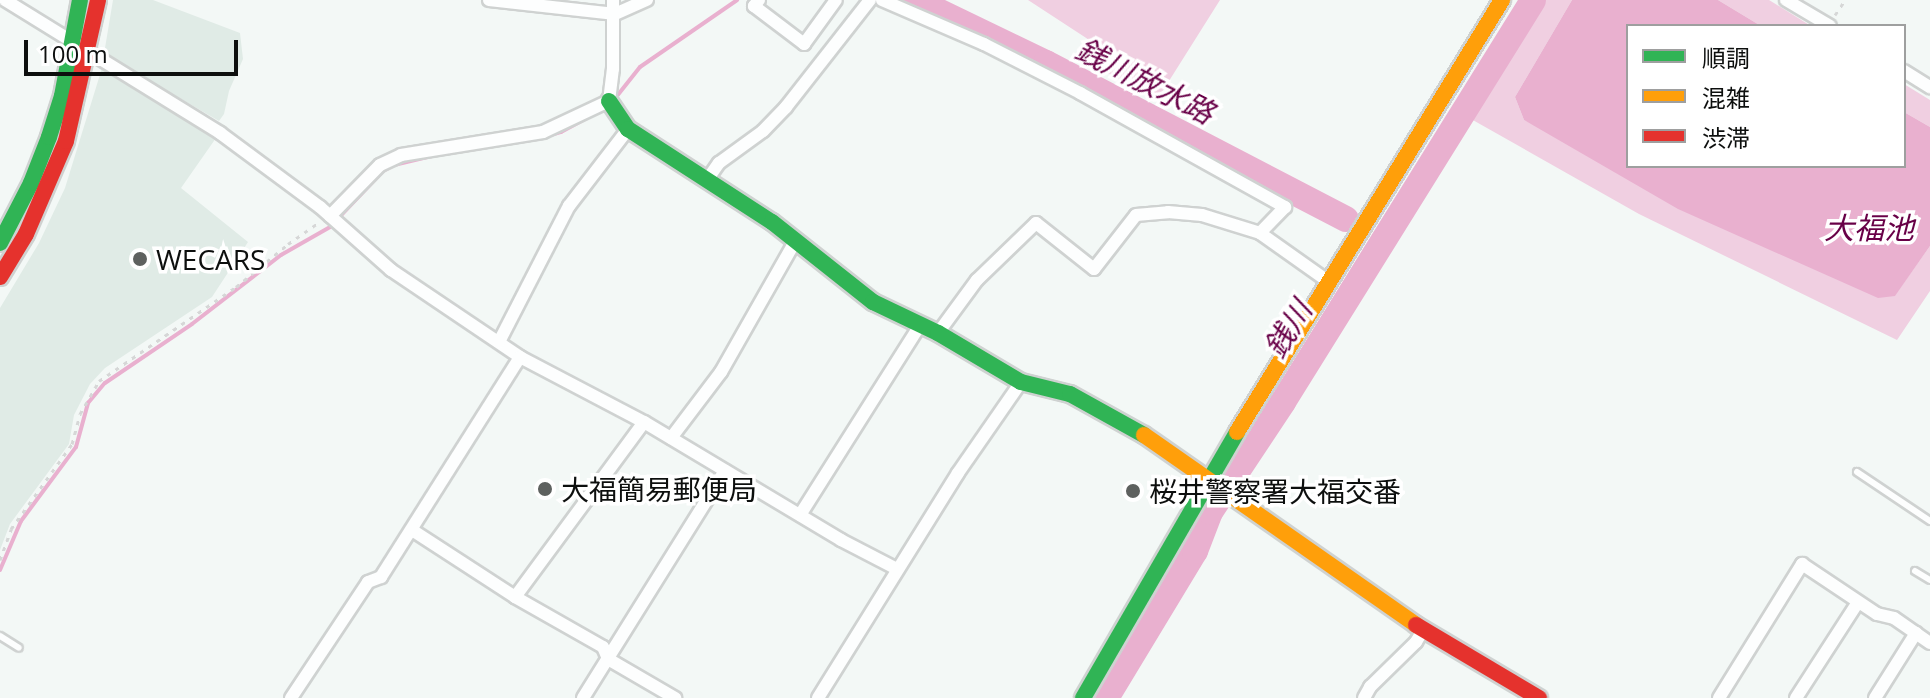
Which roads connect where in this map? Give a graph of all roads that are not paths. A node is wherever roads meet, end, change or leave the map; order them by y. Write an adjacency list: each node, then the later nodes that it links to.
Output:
1 (5, 0): 14 (street)
2 (80, 0): 14 (street)
3 (98, 0): 15 (street)
4 (489, 0): 12 (street)
5 (647, 0): 12 (street)
6 (759, 0): 7 (street)
7 (836, 0)
8 (870, 0): 20 (street)
9 (882, 0): 22 (street)
10 (1502, 0): 26 (street)
11 (1786, 0): 13 (street)
12 (614, 6): 18 (street)
13 (1828, 24)
14 (73, 42): 15 (street); 24 (street)
15 (88, 52): 21 (street); 25 (street)
16 (1906, 72): 17 (street)
17 (1930, 87)
18 (612, 104): 19 (street); 21 (street)
19 (628, 129): 20 (street); 29 (street)
20 (707, 180): 23 (street)
21 (333, 219): 29 (street)
22 (1260, 233): 26 (street); 28 (street)
23 (796, 240): 27 (street); 33 (street)
24 (0, 243)
25 (0, 277)
26 (1329, 282): 36 (street)
27 (919, 327): 28 (street); 37 (street)
28 (938, 333): 31 (street)
29 (499, 342): 30 (street)
30 (520, 357): 32 (street); 39 (street)
31 (1021, 382): 36 (street); 40 (street)
32 (644, 422): 33 (street); 43 (street)
33 (671, 438): 34 (street)
34 (725, 471): 37 (street); 50 (street)
35 (1857, 472): 38 (lane)
36 (1219, 485): 45 (street); 55 (street)
37 (800, 515): 40 (street)
38 (1930, 521)
39 (412, 530): 43 (street); 51 (street)
40 (897, 569): 54 (street)
41 (1915, 571): 42 (lane)
42 (1930, 580)
43 (515, 597): 50 (street)
44 (1858, 602): 46 (street); 58 (street); 59 (street)
45 (1423, 630): 56 (street); 57 (street)
46 (1916, 633): 48 (street); 60 (street)
47 (0, 636): 49 (lane)
48 (1930, 643)
49 (19, 648)
50 (608, 659): 52 (street); 53 (street)
51 (291, 698)
52 (583, 698)
53 (675, 698)
54 (818, 698)
55 (1083, 698)
56 (1364, 698)
57 (1539, 698)
58 (1719, 698)
59 (1796, 698)
60 (1875, 698)

